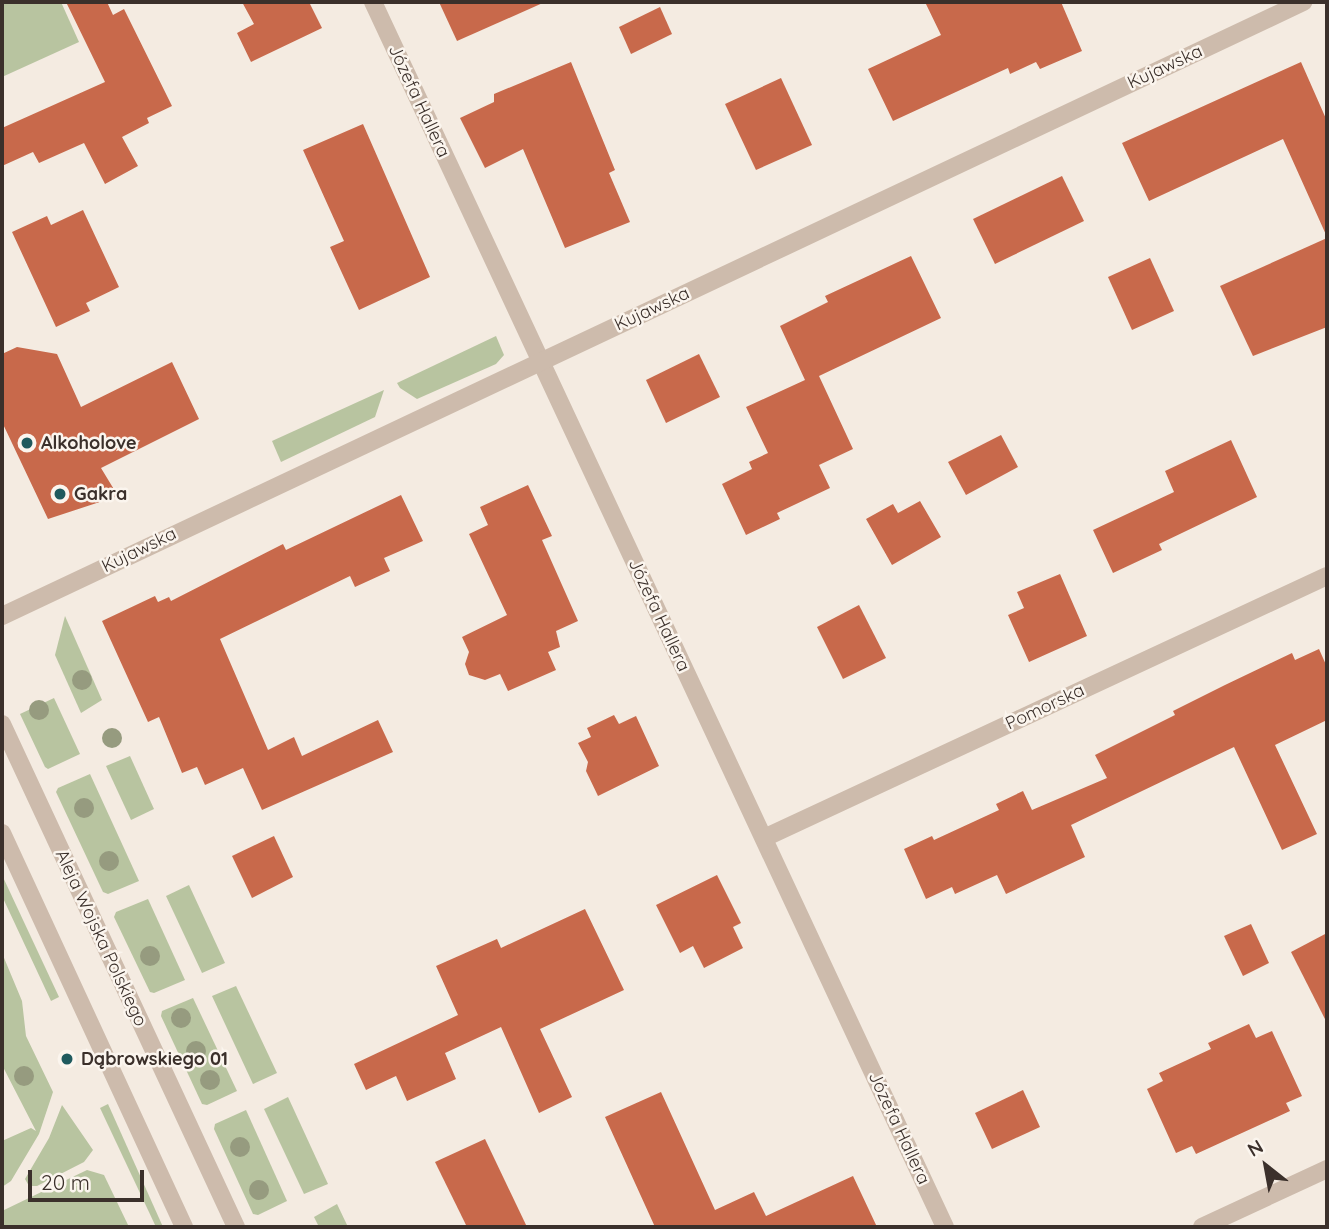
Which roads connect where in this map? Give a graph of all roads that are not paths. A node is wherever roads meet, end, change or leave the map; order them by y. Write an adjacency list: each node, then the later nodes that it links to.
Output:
1 (373, 2): 3 (street, Józefa Hallera)
2 (1303, 2): 3 (street, Kujawska)
3 (540, 362): 5 (street, Kujawska); 8 (street, Józefa Hallera)
4 (1327, 576): 8 (street, Pomorska)
5 (2, 616)
6 (2, 724): 11 (street, Aleja Wojska Polskiego)
7 (2, 832): 10 (street)
8 (764, 838): 12 (street, Józefa Hallera)
9 (1327, 1169): 13 (street)
10 (184, 1227)
11 (236, 1227)
12 (945, 1227)
13 (1202, 1227)

